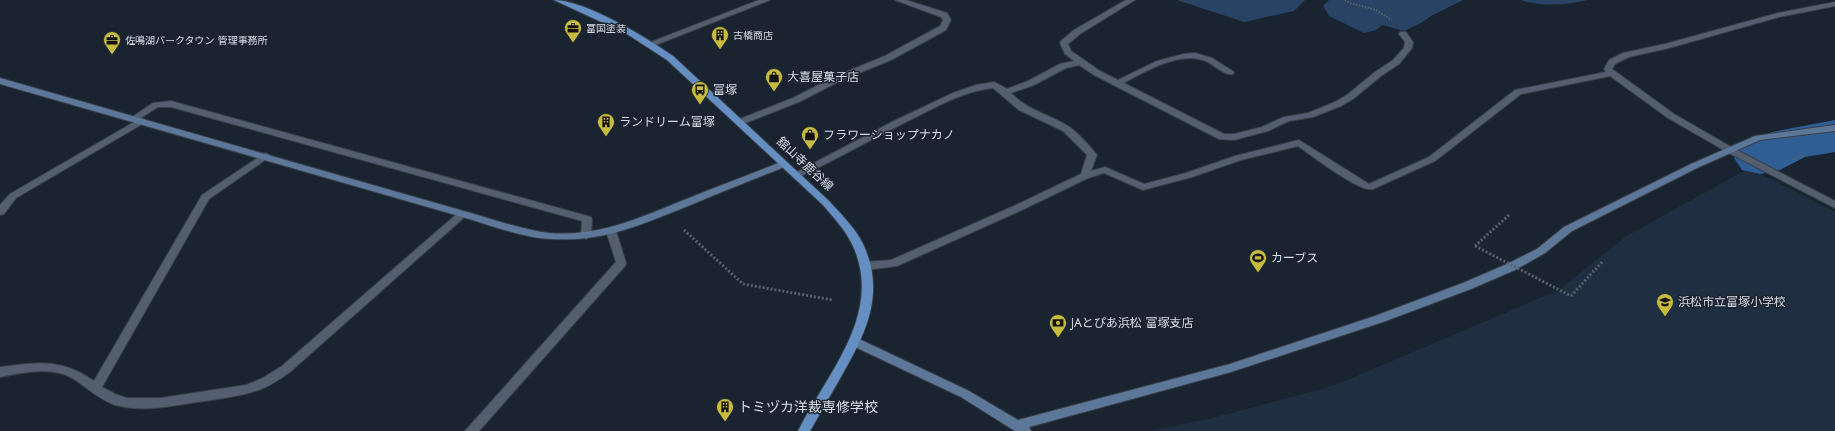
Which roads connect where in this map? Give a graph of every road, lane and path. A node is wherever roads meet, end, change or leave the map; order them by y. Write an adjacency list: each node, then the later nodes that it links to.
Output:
1 (558, 0): 8 (main road, 舘山寺鹿谷線)
2 (766, 0): 8 (street)
3 (899, 0): 16 (street)
4 (1131, 0): 9 (street)
5 (1345, 0): 7 (path)
6 (1835, 4): 11 (street)
7 (1403, 34): 13 (street)
8 (650, 44): 16 (main road, 舘山寺鹿谷線)
9 (1080, 62): 13 (street); 14 (street)
10 (1230, 72): 13 (street)
11 (1611, 73): 18 (street); 24 (street)
12 (0, 80): 15 (street)
13 (1116, 83)
14 (1006, 92): 23 (street); 24 (street)
15 (137, 120): 20 (street); 26 (street); 31 (street)
16 (740, 122): 22 (main road, 舘山寺鹿谷線)
17 (1835, 128): 18 (street)
18 (1730, 150): 25 (street); 38 (street)
19 (1811, 152): 21 (path)
20 (264, 156): 27 (street); 37 (street)
21 (1790, 159)
22 (784, 164): 23 (main road, 舘山寺鹿谷線); 30 (street)
23 (796, 175): 33 (main road, 舘山寺鹿谷線)
24 (1085, 176): 33 (street)
25 (1835, 205)
26 (0, 212)
27 (463, 214): 31 (street); 37 (street)
28 (1509, 215): 32 (path, bridge)
29 (684, 230): 34 (path)
30 (611, 231): 31 (street); 39 (street)
31 (586, 236)
32 (1602, 262)
33 (865, 266): 35 (main road, 舘山寺鹿谷線)
34 (833, 300)
35 (855, 342): 38 (street); 40 (main road, 舘山寺鹿谷線)
36 (0, 372): 37 (street)
37 (95, 389)
38 (1022, 428)
39 (471, 431)
40 (804, 431)

